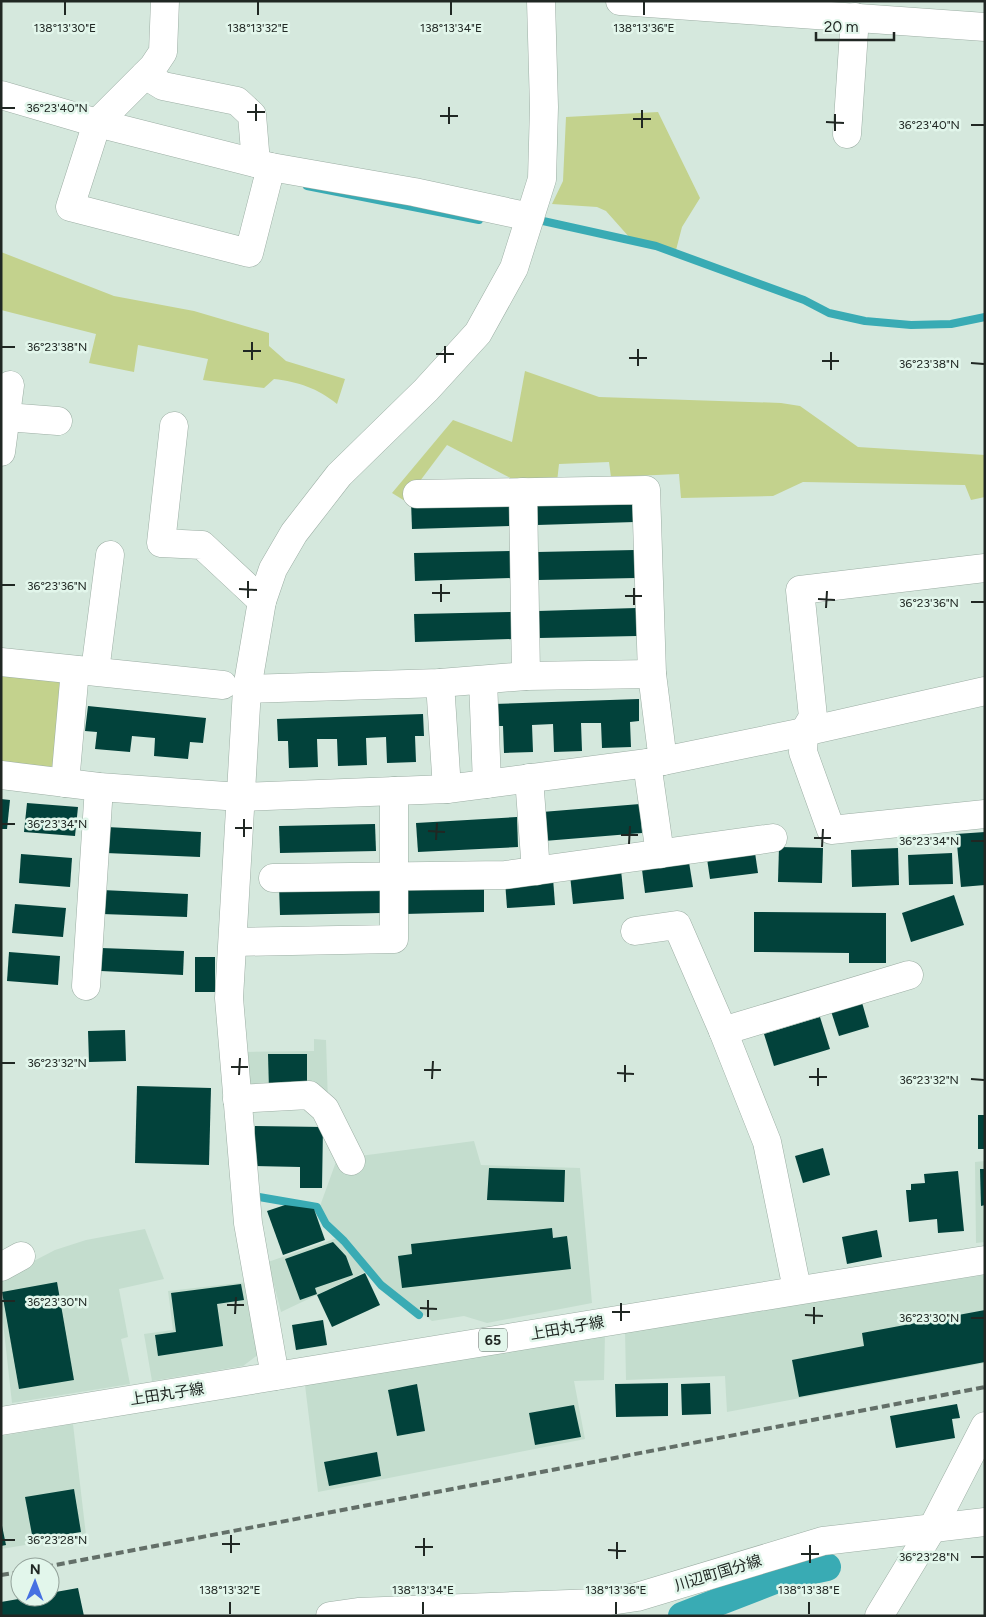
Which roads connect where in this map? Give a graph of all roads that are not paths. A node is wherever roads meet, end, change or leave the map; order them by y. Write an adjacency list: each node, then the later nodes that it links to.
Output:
1 (165, 1): 6 (street)
2 (541, 1): 11 (street)
3 (620, 1): 4 (street)
4 (855, 17): 5 (street); 9 (street)
5 (985, 27)
6 (145, 75): 8 (street); 10 (street)
7 (1, 95): 8 (street)
8 (97, 123): 10 (street); 10 (street)
9 (847, 134)
10 (264, 165): 11 (street)
11 (530, 216): 21 (street)
12 (10, 385): 13 (street)
13 (6, 417): 14 (street); 16 (street)
14 (58, 421)
15 (174, 426): 21 (street)
16 (1, 452)
17 (523, 492): 18 (street); 24 (street); 25 (street)
18 (417, 494)
19 (110, 555): 23 (street)
20 (985, 568): 30 (street)
21 (262, 601): 28 (street)
22 (1, 662): 23 (street)
23 (85, 670): 28 (street); 34 (street)
24 (652, 674): 25 (street); 31 (street)
25 (526, 676): 26 (street)
26 (483, 680): 27 (street); 35 (street)
27 (440, 683): 28 (street); 37 (street)
28 (235, 687): 39 (street)
29 (985, 691): 30 (street)
30 (804, 732): 31 (street); 40 (street)
31 (654, 762): 33 (street); 42 (street)
32 (1, 775): 34 (street)
33 (529, 778): 35 (street); 43 (street)
34 (65, 783): 36 (street)
35 (487, 784): 37 (street)
36 (99, 787): 39 (street); 49 (street)
37 (447, 789): 38 (street)
38 (394, 791): 39 (street); 44 (street)
39 (240, 797): 47 (street)
40 (985, 814)
41 (773, 838): 42 (street)
42 (660, 854): 43 (street)
43 (536, 871): 44 (street)
44 (394, 876): 45 (street); 47 (street)
45 (273, 878)
46 (635, 931): 50 (street)
47 (234, 942): 51 (street)
48 (909, 975): 50 (street)
49 (86, 986)
50 (723, 1031): 54 (street)
51 (237, 1098): 52 (street); 55 (street)
52 (351, 1161)
53 (985, 1260): 54 (street, 上田丸子線 / 65)
54 (797, 1289): 55 (street, 上田丸子線 / 65)
55 (275, 1376): 56 (street, 上田丸子線 / 65)
56 (1, 1421)
57 (985, 1426): 59 (street)
58 (985, 1522): 59 (street, 川辺町国分線)
59 (932, 1527): 60 (street, 川辺町国分線); 61 (street)
60 (330, 1616)
61 (879, 1616)

